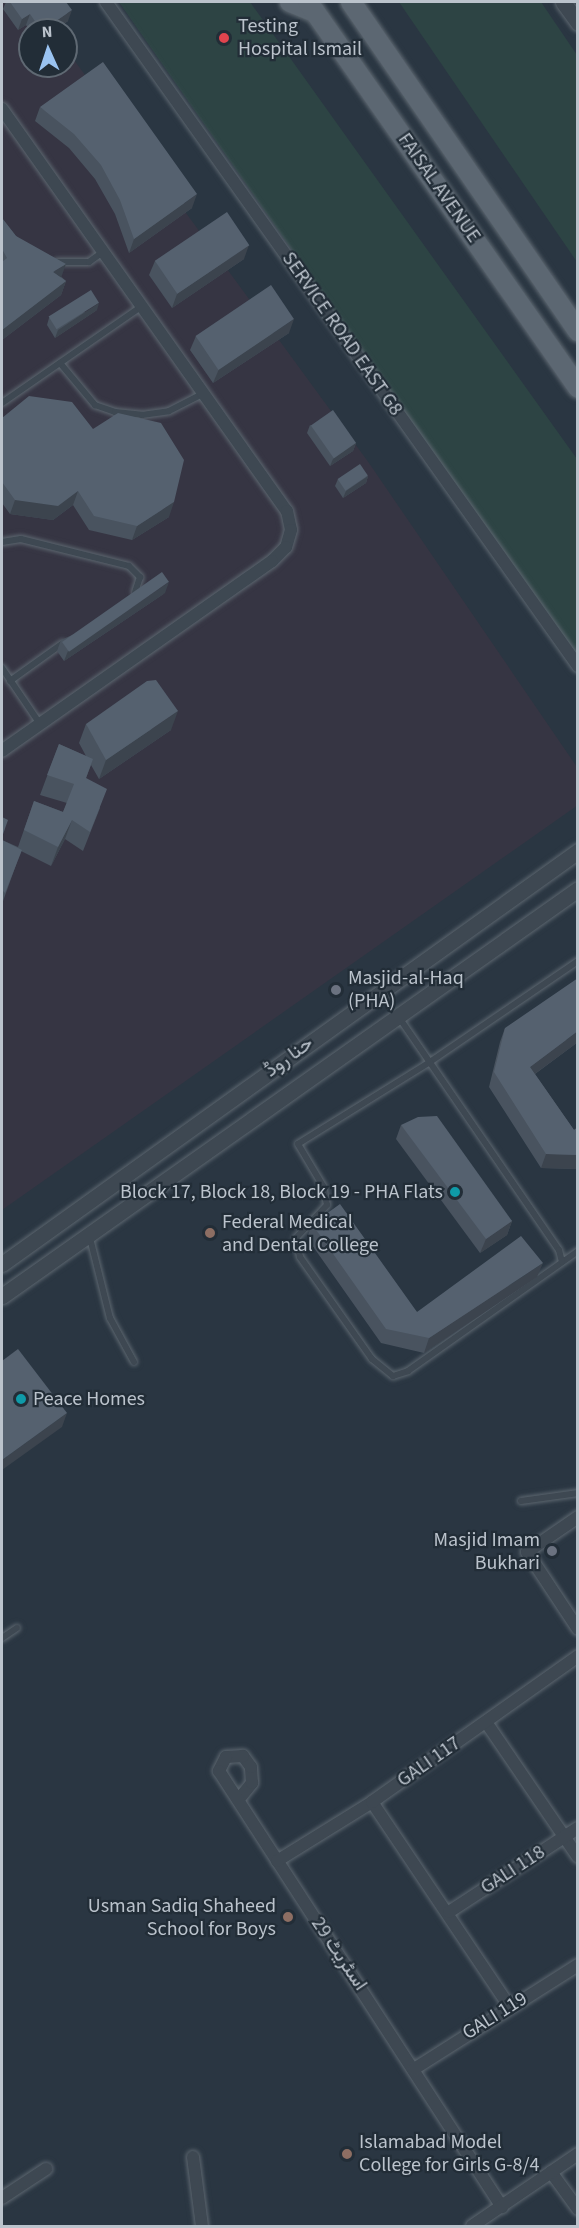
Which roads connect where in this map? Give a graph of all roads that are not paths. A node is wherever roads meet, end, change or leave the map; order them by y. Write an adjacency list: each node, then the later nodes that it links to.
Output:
1 (106, 2): 19 (street, SERVICE ROAD EAST G8)
2 (290, 2): 5 (main road, FAISAL AVENUE)
3 (351, 2): 11 (main road, FAISAL AVENUE)
4 (563, 2): 6 (street)
5 (312, 7): 13 (main road, FAISAL AVENUE)
6 (578, 23)
7 (4, 119): 8 (street)
8 (104, 252): 9 (lane); 10 (street)
9 (45, 261)
10 (142, 306): 12 (lane); 14 (street)
11 (578, 331)
12 (60, 363): 14 (lane); 15 (lane)
13 (578, 388)
14 (204, 393): 22 (street)
15 (2, 403)
16 (2, 542): 17 (lane)
17 (125, 599)
18 (68, 640): 21 (lane)
19 (578, 666)
20 (2, 668): 21 (lane)
21 (10, 681): 22 (lane)
22 (40, 724): 23 (street)
23 (2, 751)
24 (578, 851): 31 (street, حنا روڈ)
25 (578, 889): 26 (street, حنا روڈ)
26 (555, 901): 27 (street); 29 (street, حنا روڈ)
27 (578, 905)
28 (578, 962): 30 (lane)
29 (396, 1014): 30 (lane); 32 (street, حنا روڈ)
30 (430, 1062): 35 (lane); 35 (lane)
31 (112, 1185): 32 (street); 36 (street, حنا روڈ)
32 (127, 1207): 33 (street, حنا روڈ)
33 (89, 1234): 37 (street, حنا روڈ); 38 (lane)
34 (578, 1251): 35 (lane)
35 (562, 1262)
36 (2, 1264)
37 (2, 1296)
38 (134, 1362)
39 (578, 1493): 40 (lane)
40 (521, 1501)
41 (578, 1517): 43 (street)
42 (17, 1628): 44 (lane)
43 (578, 1629)
44 (2, 1638)
45 (578, 1656): 46 (street, GALI 117)
46 (486, 1722): 48 (street, GALI 117); 50 (street)
47 (239, 1799): 52 (street, اسٹریٹ 29)
48 (372, 1802): 52 (street, GALI 117); 53 (street)
49 (578, 1828): 50 (street, GALI 118)
50 (564, 1837): 51 (street); 53 (street, GALI 118)
51 (578, 1857)
52 (277, 1861): 56 (street, اسٹریٹ 29)
53 (449, 1912): 55 (street)
54 (578, 1965): 55 (street, GALI 119)
55 (510, 2007): 56 (street, GALI 119)
56 (414, 2068): 62 (street, اسٹریٹ 29)
57 (578, 2154): 60 (street)
58 (194, 2157): 64 (street)
59 (46, 2169): 61 (street)
60 (551, 2172): 62 (street); 63 (street)
61 (2, 2198)
62 (502, 2206): 65 (street)
63 (578, 2209)
64 (202, 2226)
65 (472, 2226)

